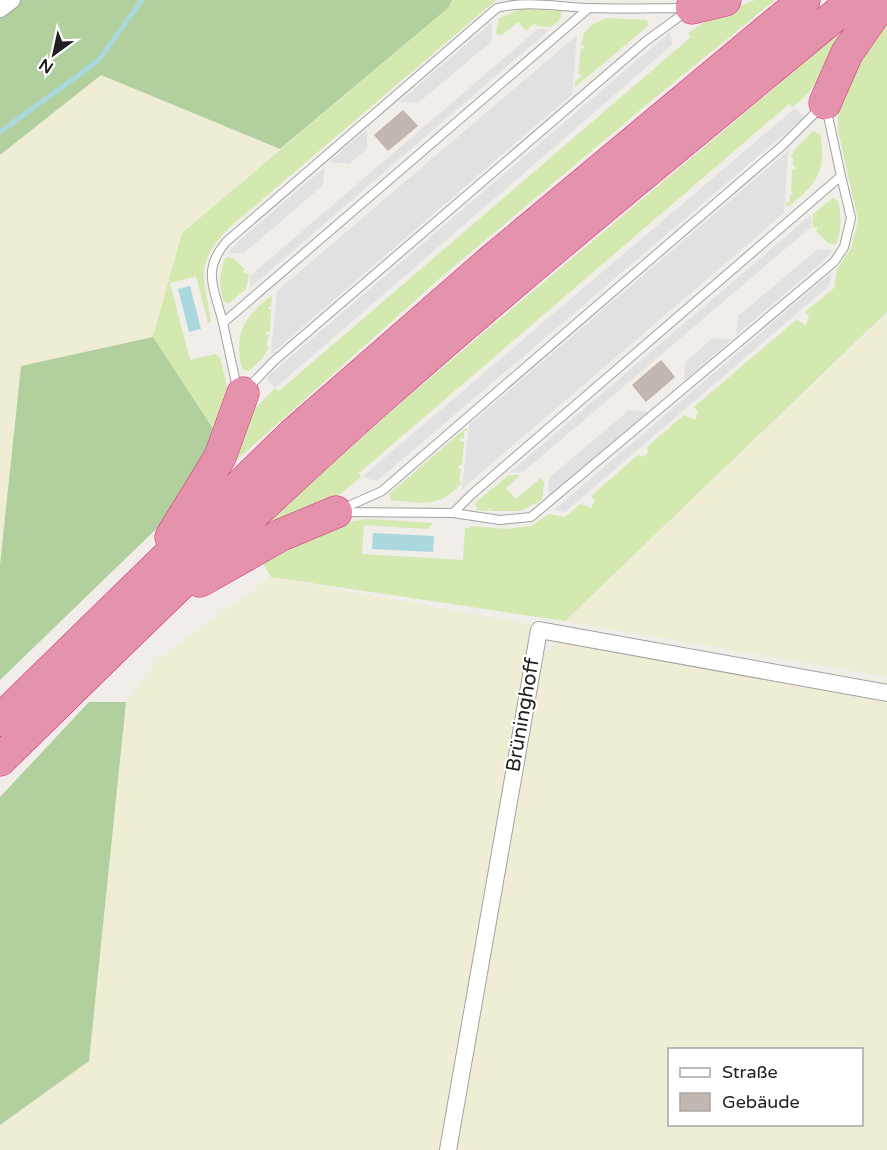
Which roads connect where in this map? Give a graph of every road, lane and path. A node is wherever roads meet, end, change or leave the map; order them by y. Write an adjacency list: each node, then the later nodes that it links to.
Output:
1 (12, 0): 8 (street)
2 (725, 0): 7 (highway)
3 (804, 0): 15 (highway)
4 (854, 0): 16 (highway)
5 (884, 0): 9 (highway)
6 (589, 8): 7 (lane); 11 (lane); 11 (lane)
7 (692, 8): 12 (lane)
8 (0, 9)
9 (825, 103): 10 (lane); 13 (lane)
10 (841, 176): 14 (lane); 14 (lane)
11 (223, 323): 12 (lane)
12 (243, 393): 15 (highway)
13 (336, 512): 14 (lane); 16 (highway)
14 (453, 513)
15 (147, 576): 18 (highway)
16 (151, 612): 19 (highway)
17 (887, 693): 20 (street, Brüninghoff)
18 (0, 720)
19 (0, 760)
20 (448, 1150)

